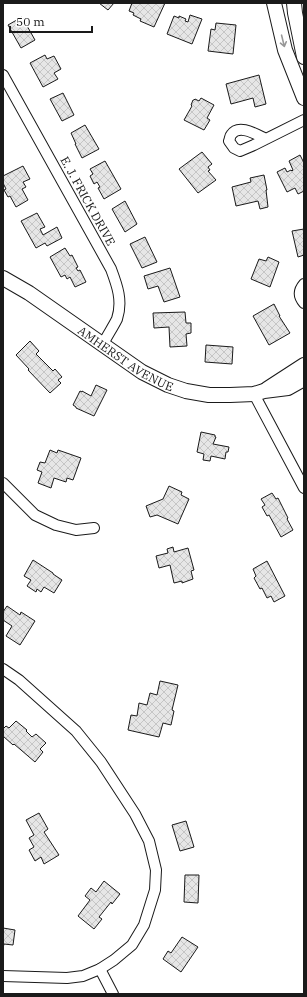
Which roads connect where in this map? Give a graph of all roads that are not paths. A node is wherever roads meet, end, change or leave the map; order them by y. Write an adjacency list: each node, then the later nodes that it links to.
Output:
1 (274, 3): 5 (street, one-way to 5)
2 (294, 3): 3 (street)
3 (304, 58)
4 (3, 74): 11 (street, E. J. FRICK DRIVE)
5 (304, 98)
6 (304, 120): 7 (street)
7 (266, 139)
8 (3, 278): 11 (street, AMHERST AVENUE)
9 (304, 284): 10 (street)
10 (304, 303)
11 (103, 344): 14 (street, AMHERST AVENUE)
12 (304, 365): 14 (street)
13 (304, 379): 14 (street, AMHERST AVENUE)
14 (259, 392): 16 (street)
15 (3, 482): 17 (street)
16 (304, 488)
17 (94, 528)
18 (3, 669): 19 (street)
19 (100, 969): 20 (street); 21 (street)
20 (3, 976)
21 (113, 994)

